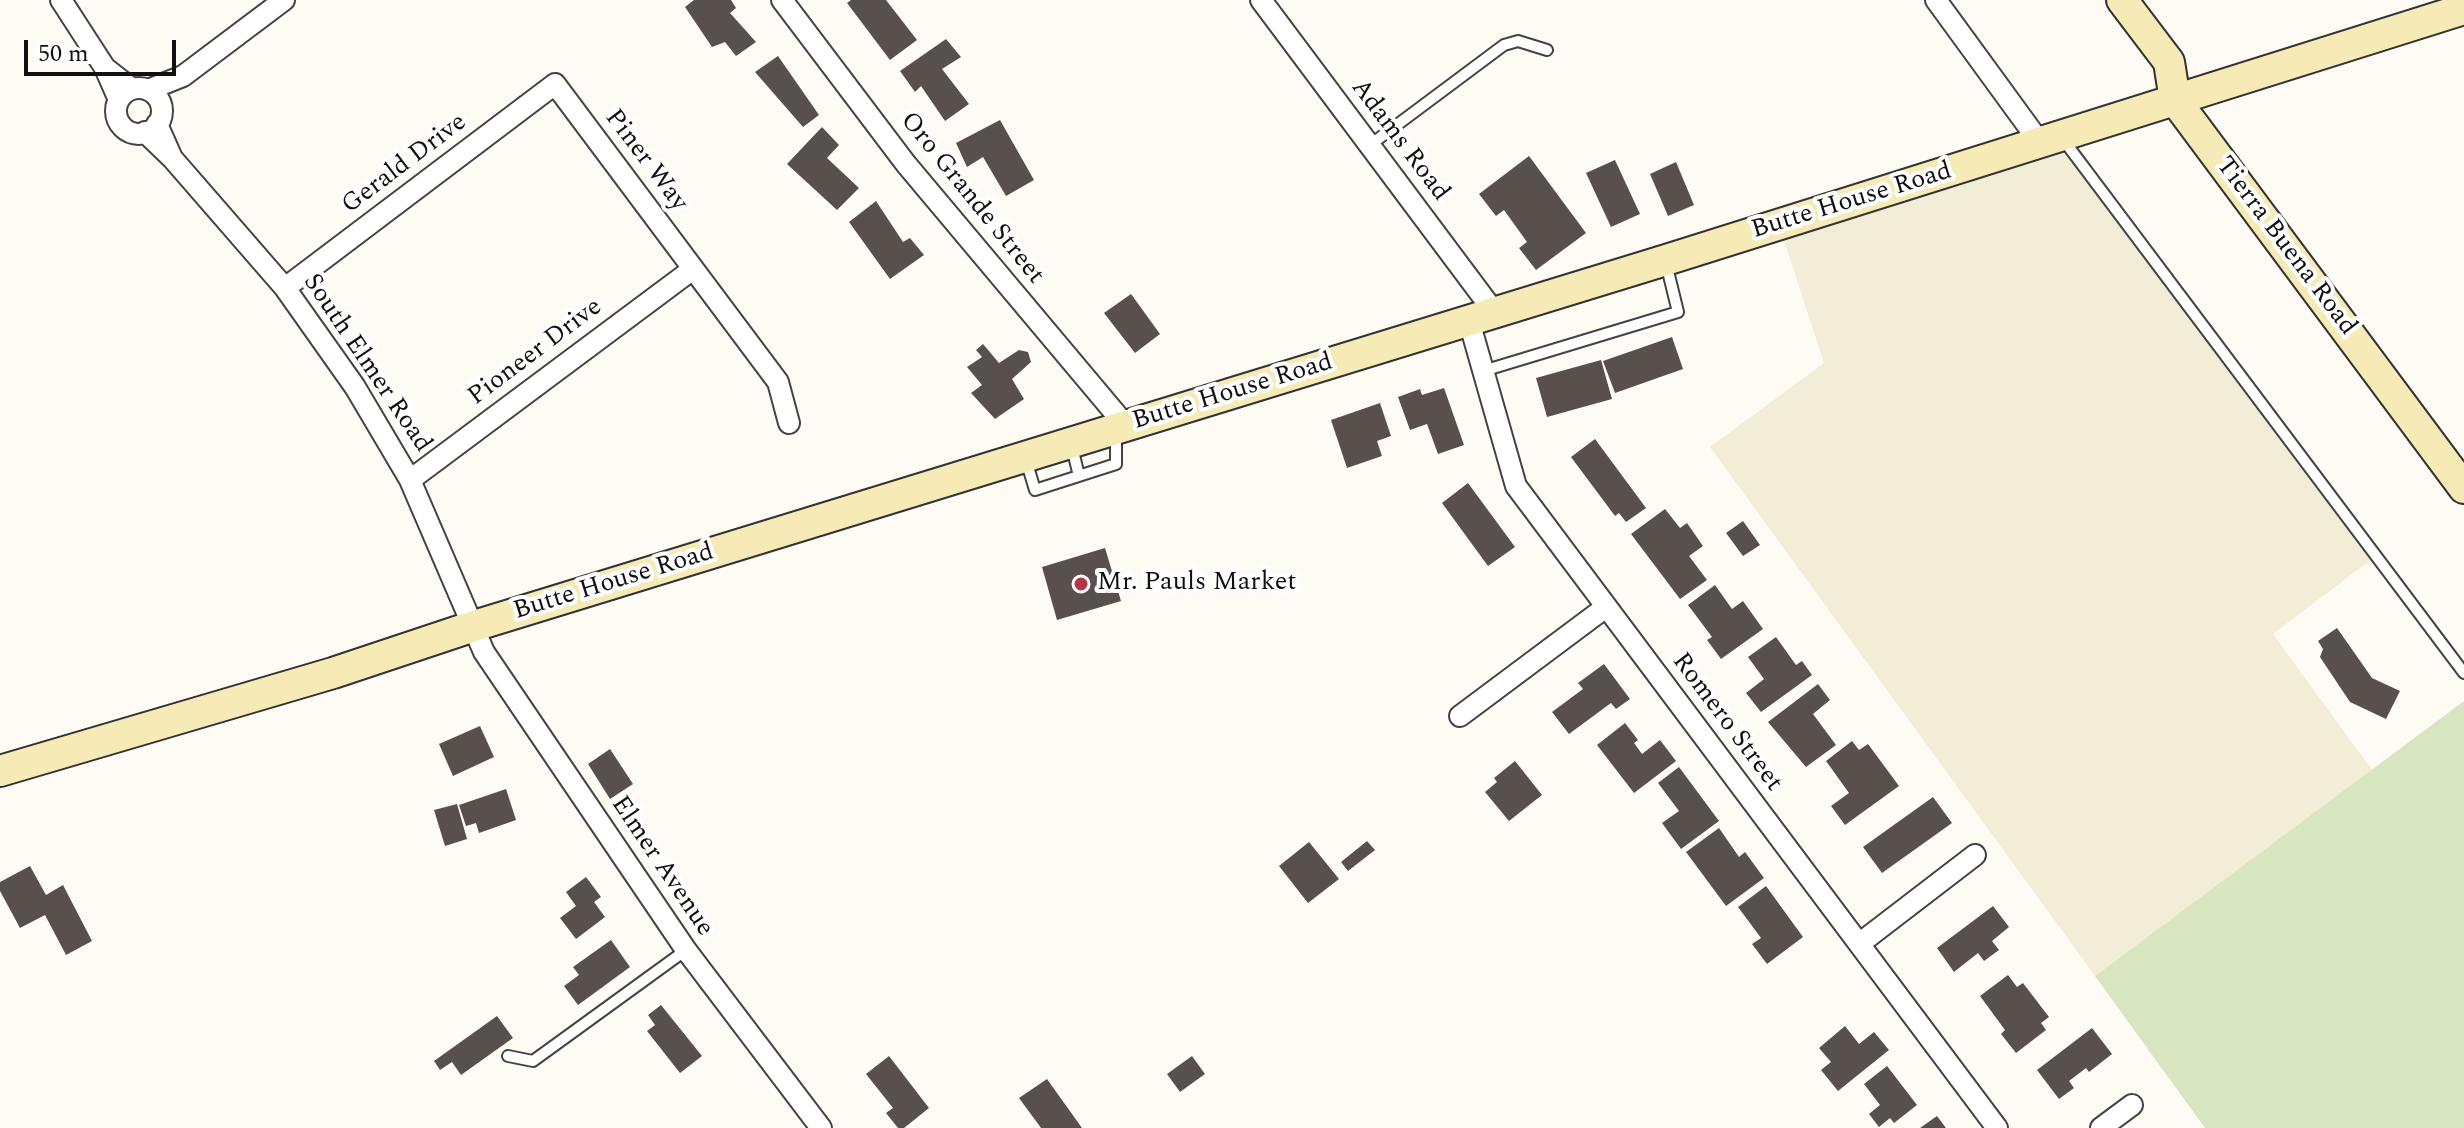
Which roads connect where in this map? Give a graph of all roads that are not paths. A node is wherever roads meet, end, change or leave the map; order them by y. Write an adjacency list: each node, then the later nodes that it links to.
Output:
1 (61, 0): 11 (street)
2 (284, 0): 9 (street)
3 (782, 0): 22 (street, Oro Grande Street)
4 (1261, 0): 15 (street, Adams Road)
5 (1936, 0): 14 (street)
6 (2122, 0): 12 (main road, Tierra Buena Road)
7 (2464, 9): 12 (main road, Butte House Road)
8 (1547, 50): 15 (lane)
9 (183, 76): 11 (street); 13 (street)
10 (555, 84): 17 (street, Piner Way); 18 (street, Gerald Drive)
11 (133, 93): 13 (street); 13 (street)
12 (2175, 100): 14 (main road, Butte House Road); 27 (main road, Tierra Buena Road)
13 (155, 121): 18 (street, South Elmer Road)
14 (2051, 140): 16 (main road, Butte House Road); 30 (lane)
15 (1370, 145): 19 (street, Adams Road)
16 (1666, 260): 19 (main road, Butte House Road); 20 (lane)
17 (693, 269): 21 (street, Piner Way); 26 (street, Pioneer Drive)
18 (285, 288): 26 (street, South Elmer Road)
19 (1482, 317): 20 (street, Romero Street); 22 (main road, Butte House Road)
20 (1483, 371): 28 (street, Romero Street)
21 (789, 423)
22 (1121, 428): 23 (main road, Butte House Road); 25 (lane)
23 (1071, 443): 24 (main road, Butte House Road); 25 (lane)
24 (1026, 458): 25 (lane); 29 (main road, Butte House Road)
25 (1079, 476)
26 (410, 480): 29 (street, South Elmer Road)
27 (2464, 488)
28 (1606, 607): 31 (street); 34 (street, Romero Street)
29 (474, 626): 32 (main road, Butte House Road); 35 (street, Elmer Avenue)
30 (2464, 673)
31 (1460, 716)
32 (0, 771)
33 (1975, 855): 34 (street)
34 (1859, 944): 39 (street, Romero Street)
35 (686, 950): 36 (lane); 38 (street, Elmer Avenue)
36 (508, 1056)
37 (2132, 1105): 40 (street)
38 (816, 1126)
39 (1997, 1128)
40 (2101, 1128)

